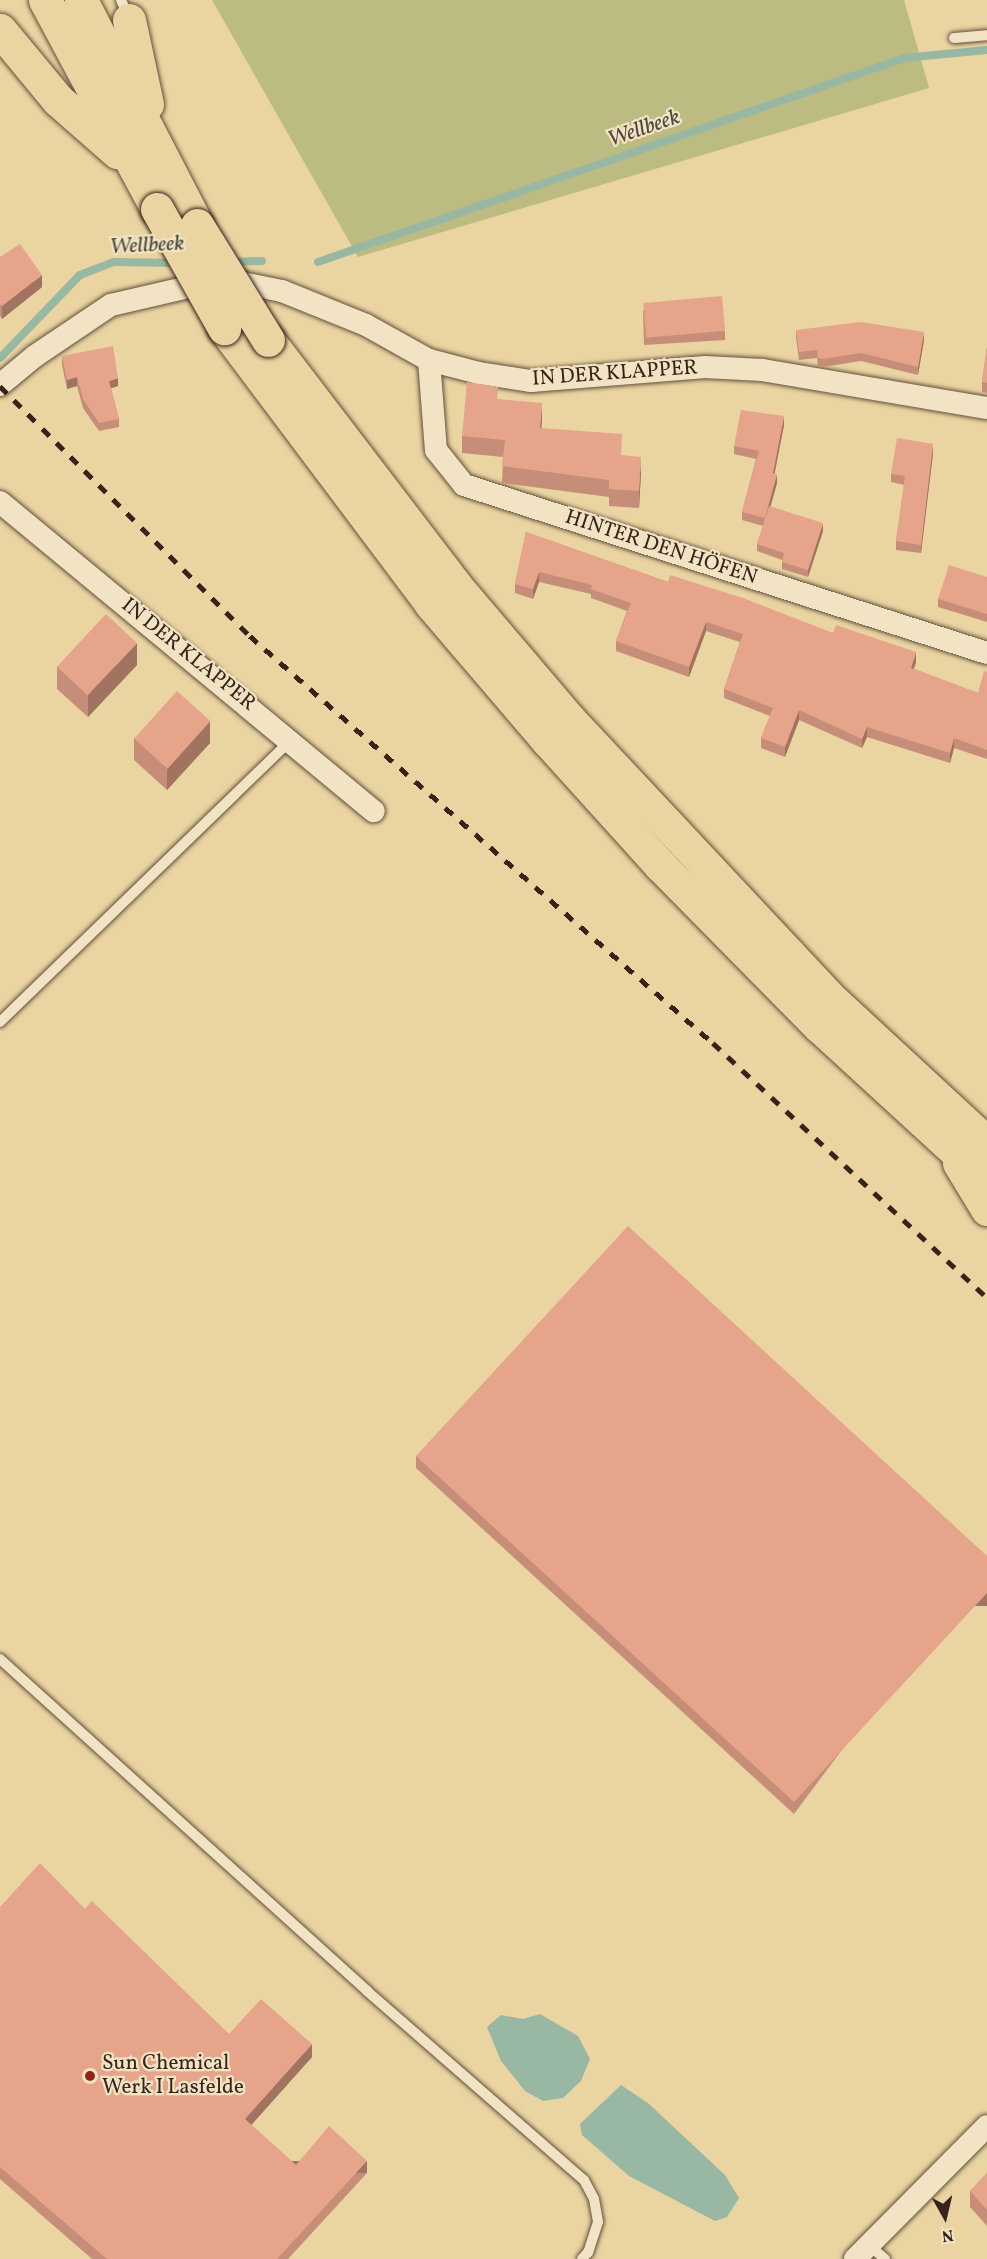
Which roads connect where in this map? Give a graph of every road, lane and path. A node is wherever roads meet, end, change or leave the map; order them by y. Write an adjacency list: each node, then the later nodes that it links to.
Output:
1 (45, 0): 8 (highway)
2 (81, 0): 7 (highway)
3 (125, 10): 7 (highway)
4 (0, 30): 8 (highway)
5 (987, 34): 6 (lane)
6 (954, 38)
7 (154, 141): 17 (highway, bridge)
8 (135, 167): 18 (highway, bridge)
9 (429, 360): 10 (street, IN DER KLAPPER); 11 (street, IN DER KLAPPER); 13 (street, HINTER DEN HÖFEN)
10 (0, 386)
11 (987, 408)
12 (0, 502): 14 (street, IN DER KLAPPER)
13 (987, 653)
14 (291, 740): 15 (street, IN DER KLAPPER); 16 (lane)
15 (374, 811)
16 (0, 1022)
17 (987, 1143)
18 (951, 1149): 19 (highway); 20 (highway)
19 (987, 1180)
20 (987, 1209)
21 (0, 1659): 24 (lane)
22 (987, 2126): 23 (street)
23 (870, 2254)
24 (582, 2259)

